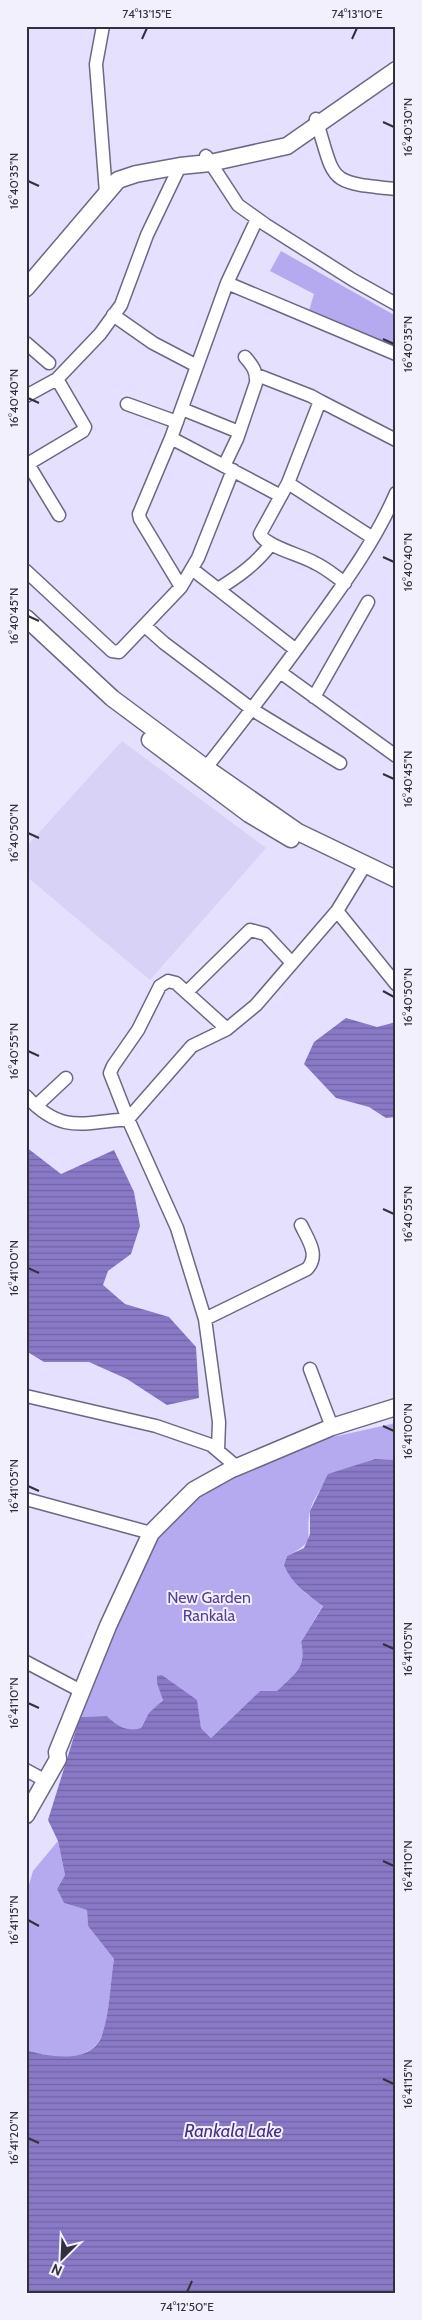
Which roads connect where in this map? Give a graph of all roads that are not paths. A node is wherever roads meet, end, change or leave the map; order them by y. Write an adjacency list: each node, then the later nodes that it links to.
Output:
1 (103, 26): 7 (street)
2 (396, 61): 4 (main road)
3 (396, 70): 4 (main road)
4 (317, 123): 5 (main road); 8 (street)
5 (208, 159): 6 (main road); 7 (main road); 9 (street)
6 (180, 166): 7 (main road); 14 (street)
7 (106, 185): 10 (main road); 12 (main road)
8 (396, 188)
9 (257, 219): 11 (street); 13 (street)
10 (26, 272)
11 (227, 283): 16 (street); 19 (street)
12 (26, 288)
13 (396, 304)
14 (114, 315): 19 (street); 21 (street)
15 (26, 343): 18 (street)
16 (396, 354)
17 (245, 357): 20 (street)
18 (49, 363)
19 (197, 366): 25 (street)
20 (257, 375): 23 (street); 27 (street)
21 (56, 379): 22 (street); 30 (street)
22 (26, 396)
23 (320, 401): 29 (street); 32 (street)
24 (128, 404): 26 (street)
25 (182, 408): 26 (street); 27 (street)
26 (177, 422): 28 (street)
27 (239, 432): 31 (street)
28 (171, 438): 31 (street); 41 (street)
29 (396, 440)
30 (27, 464): 35 (street)
31 (229, 468): 33 (street); 38 (street)
32 (288, 483): 33 (street); 36 (street)
33 (281, 496): 37 (street)
34 (395, 496): 36 (street)
35 (59, 515)
36 (373, 538): 40 (street)
37 (271, 544): 40 (street); 42 (street)
38 (192, 569): 41 (street); 42 (street)
39 (26, 571): 45 (street)
40 (345, 583): 47 (street)
41 (181, 587): 45 (street)
42 (218, 589): 47 (street)
43 (368, 602): 49 (street)
44 (26, 618): 53 (main road)
45 (145, 626): 50 (street)
46 (26, 632): 53 (main road)
47 (296, 650): 48 (street)
48 (280, 672): 49 (street); 50 (street)
49 (314, 697): 51 (street)
50 (253, 710): 52 (street); 53 (street)
51 (396, 756)
52 (340, 763)
53 (202, 773): 54 (main road)
54 (363, 869): 55 (main road); 57 (street)
55 (388, 882): 56 (main road)
56 (396, 892)
57 (337, 911): 58 (street); 59 (street)
58 (292, 964): 60 (street); 61 (street)
59 (396, 984)
60 (187, 992): 61 (street); 65 (street)
61 (227, 1029): 65 (street)
62 (66, 1078): 64 (street)
63 (26, 1096): 64 (street)
64 (36, 1106): 65 (street)
65 (128, 1119): 67 (street)
66 (301, 1225): 67 (street)
67 (205, 1320): 72 (street)
68 (310, 1369): 71 (street)
69 (26, 1396): 72 (street)
70 (396, 1407): 71 (main road)
71 (332, 1427): 73 (main road)
72 (218, 1451): 73 (street)
73 (237, 1467): 75 (main road)
74 (26, 1499): 75 (street)
75 (151, 1534): 77 (main road)
76 (26, 1662): 77 (street)
77 (81, 1691): 79 (main road)
78 (26, 1770): 79 (street)
79 (46, 1781): 80 (main road)
80 (26, 1815)

